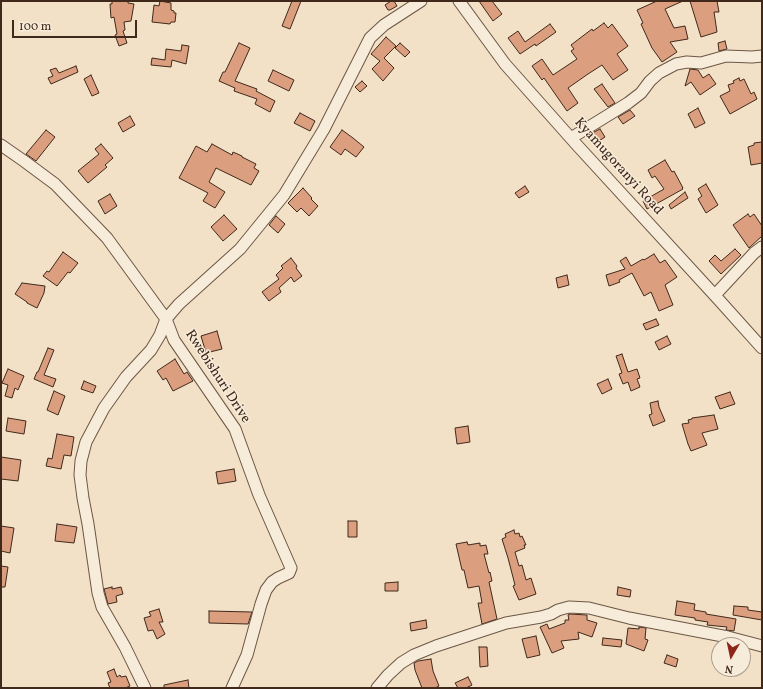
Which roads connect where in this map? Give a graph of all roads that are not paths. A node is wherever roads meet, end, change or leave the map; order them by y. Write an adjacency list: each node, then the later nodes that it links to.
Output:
1 (421, 1): 8 (street)
2 (459, 1): 4 (street, Kyamugoranyi Road)
3 (762, 56): 4 (street)
4 (571, 138): 7 (street, Kyamugoranyi Road)
5 (1, 145): 8 (street, Rwebishuri Drive)
6 (762, 247): 7 (street)
7 (714, 295): 9 (street, Kyamugoranyi Road)
8 (166, 319): 11 (street); 12 (street, Rwebishuri Drive)
9 (762, 348)
10 (762, 646): 13 (street)
11 (145, 688)
12 (232, 688)
13 (377, 688)

